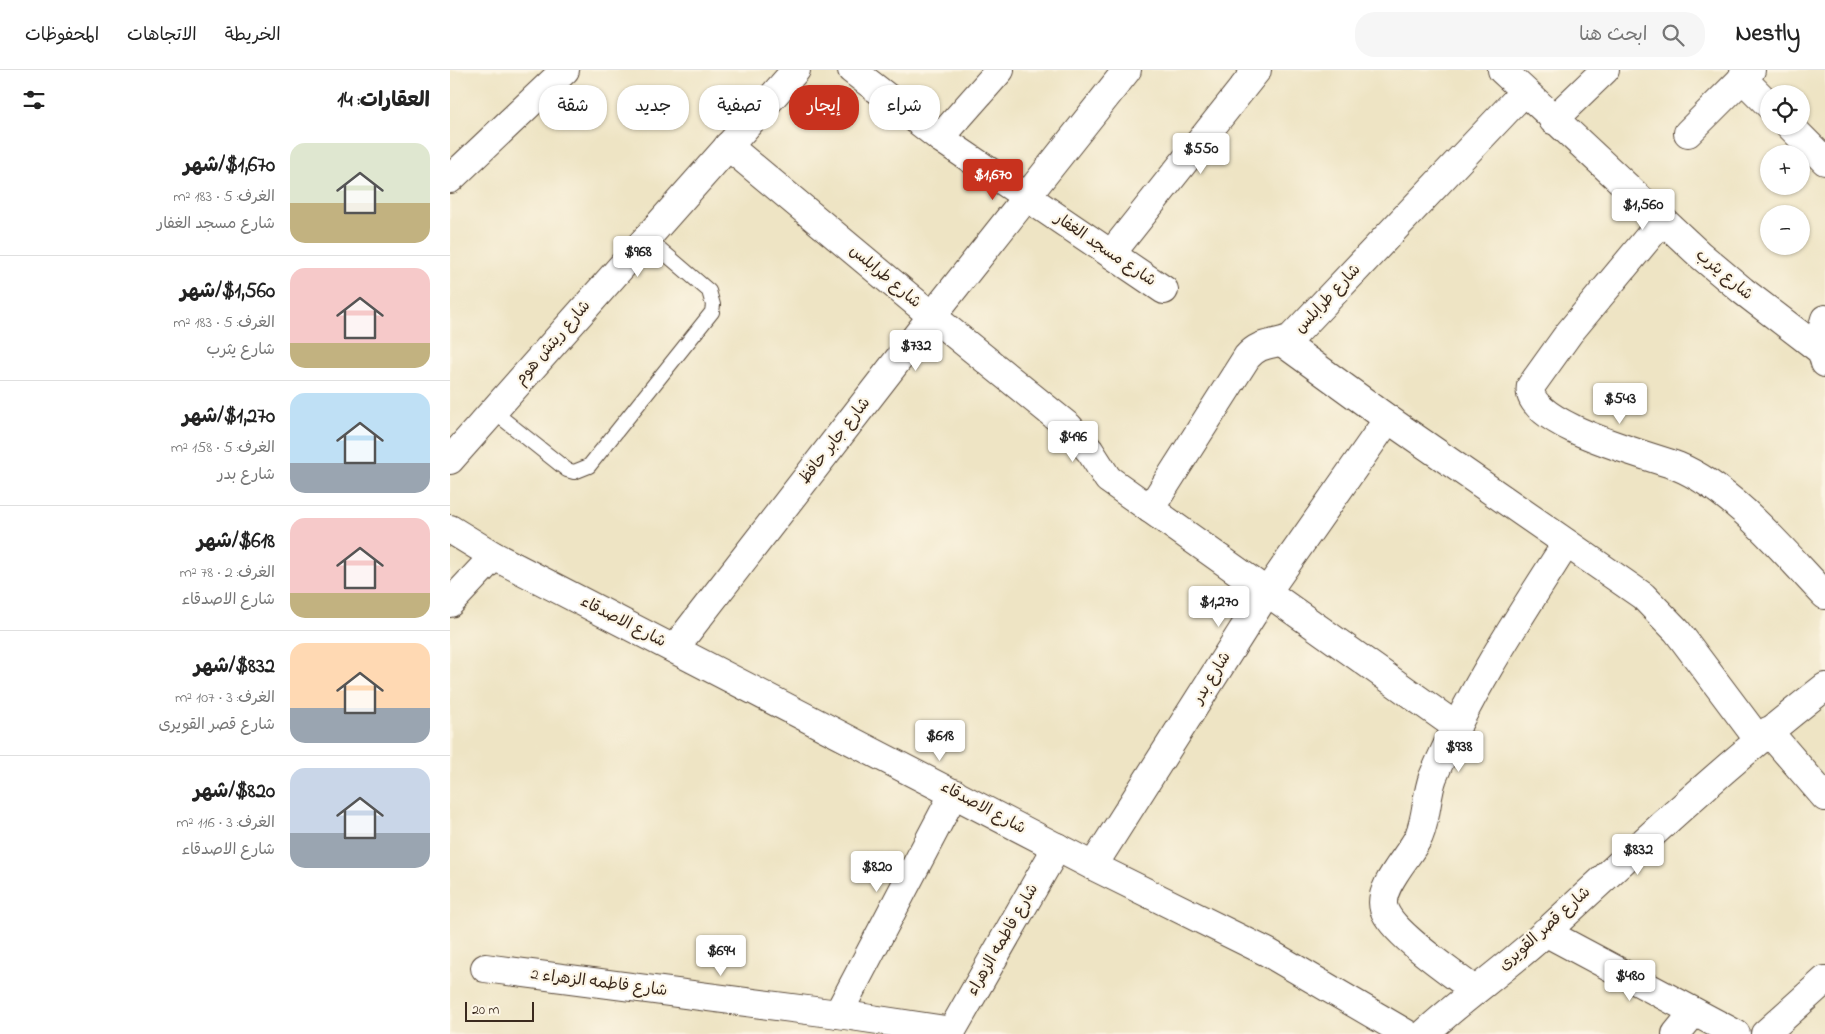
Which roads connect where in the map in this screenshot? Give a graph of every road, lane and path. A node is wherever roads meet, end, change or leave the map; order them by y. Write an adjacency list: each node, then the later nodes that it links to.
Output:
1 (565, 70): 18 (street)
2 (796, 70): 16 (street, شارع ريتش هوم)
3 (852, 70): 15 (street, شارع مسجد الغفار)
4 (1000, 70): 15 (street)
5 (1127, 70): 19 (street, شارع جابر حافظ)
6 (1257, 70): 22 (street)
7 (1502, 70): 10 (street, شارع يثرب)
8 (1605, 70): 12 (street)
9 (1746, 74): 11 (street); 13 (street)
10 (1524, 92): 12 (street, شارع يثرب); 26 (street, شارع طرابلس)
11 (1760, 93)
12 (1553, 120): 20 (street, شارع يثرب)
13 (1688, 133)
14 (1799, 135): 17 (street)
15 (940, 138): 19 (street, شارع مسجد الغفار)
16 (728, 146): 21 (street, شارع ريتش هوم); 24 (street, شارع طرابلس)
17 (1825, 161)
18 (450, 179)
19 (1026, 198): 22 (street, شارع مسجد الغفار); 24 (street, شارع جابر حافظ)
20 (1663, 220): 27 (street, شارع يثرب); 36 (street)
21 (646, 238): 28 (street, شارع ريتش هوم); 28 (lane)
22 (1111, 254): 23 (street, شارع مسجد الغفار)
23 (1164, 290)
24 (932, 316): 31 (street, شارع طرابلس); 38 (street, شارع جابر حافظ)
25 (1825, 319): 27 (street)
26 (1282, 342): 29 (street); 31 (street, شارع طرابلس)
27 (1823, 358)
28 (493, 412): 30 (street, شارع ريتش هوم)
29 (1388, 419): 33 (street); 35 (street, شارع بدر)
30 (450, 460)
31 (1150, 509): 35 (street, شارع طرابلس)
32 (450, 529): 34 (street, شارع الاصدقاء)
33 (1566, 544): 40 (street); 41 (street)
34 (494, 556): 37 (street); 38 (street, شارع الاصدقاء)
35 (1266, 592): 40 (street, شارع طرابلس); 45 (street, شارع بدر)
36 (1825, 595)
37 (450, 603)
38 (674, 649): 42 (street, شارع الاصدقاء)
39 (1825, 687): 41 (street, شارع قصر القويرى)
40 (1457, 727): 49 (street)
41 (1763, 735): 43 (street); 46 (street, شارع قصر القويرى)
42 (954, 793): 44 (street, شارع الاصدقاء); 51 (street)
43 (1825, 797)
44 (1057, 846): 45 (street, شارع الاصدقاء); 52 (street, شارع فاطمه الزهراء)
45 (1093, 866): 53 (street, شارع الاصدقاء)
46 (1545, 932): 49 (street, شارع قصر القويرى); 50 (street)
47 (484, 968): 51 (street, شارع فاطمه الزهراء 2)
48 (1825, 980): 57 (street)
49 (1474, 990): 54 (street, شارع قصر القويرى)
50 (1694, 1012): 55 (street); 56 (street)
51 (838, 1014): 52 (street, شارع فاطمه الزهراء 2)
52 (951, 1033)
53 (1407, 1034)
54 (1424, 1034)
55 (1676, 1034)
56 (1736, 1034)
57 (1765, 1034)

